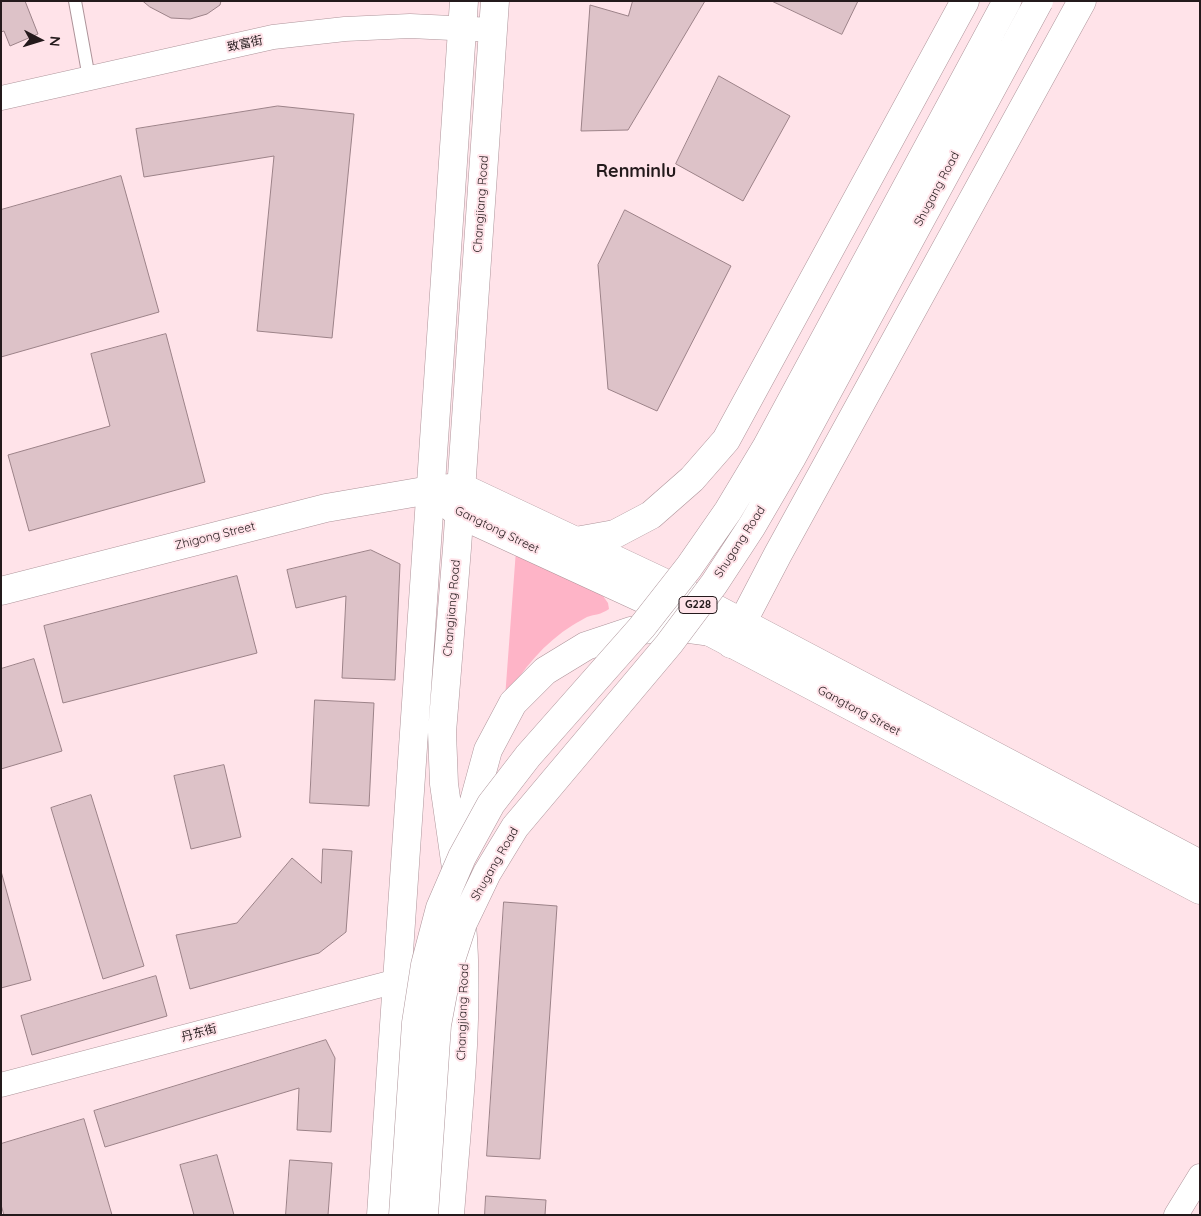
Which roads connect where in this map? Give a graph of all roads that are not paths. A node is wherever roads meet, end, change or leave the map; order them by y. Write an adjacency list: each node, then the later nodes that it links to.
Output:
1 (75, 1): 10 (lane)
2 (464, 1): 8 (main road)
3 (495, 1): 9 (main road, Changjiang Road)
4 (965, 1): 15 (main road)
5 (1008, 1): 25 (main road, G228, bridge)
6 (1039, 1): 26 (main road, Shugang Road / G228, bridge)
7 (1082, 1): 17 (main road)
8 (462, 29): 9 (street, 致富街); 10 (street, 致富街); 13 (main road)
9 (493, 30): 12 (main road, Changjiang Road)
10 (89, 78): 11 (street, 致富街)
11 (1, 98)
12 (461, 487): 13 (main road, Gangtong Street); 14 (main road, Changjiang Road); 15 (main road, Gangtong Street)
13 (430, 490): 14 (main road, Gangtong Street); 16 (main road, Zhigong Street); 21 (main road)
14 (459, 514): 17 (main road, Gangtong Street); 20 (main road, Changjiang Road)
15 (576, 540): 17 (main road, Gangtong Street)
16 (1, 591)
17 (728, 633): 18 (main road, Gangtong Street); 19 (main road, Gangtong Street); 20 (main road)
18 (1200, 864)
19 (1200, 890)
20 (460, 898): 27 (main road, Changjiang Road)
21 (397, 981): 22 (street, 丹东街); 24 (main road)
22 (1, 1085)
23 (1200, 1176): 28 (street)
24 (381, 1215)
25 (403, 1215)
26 (424, 1215)
27 (450, 1215)
28 (1176, 1215)

